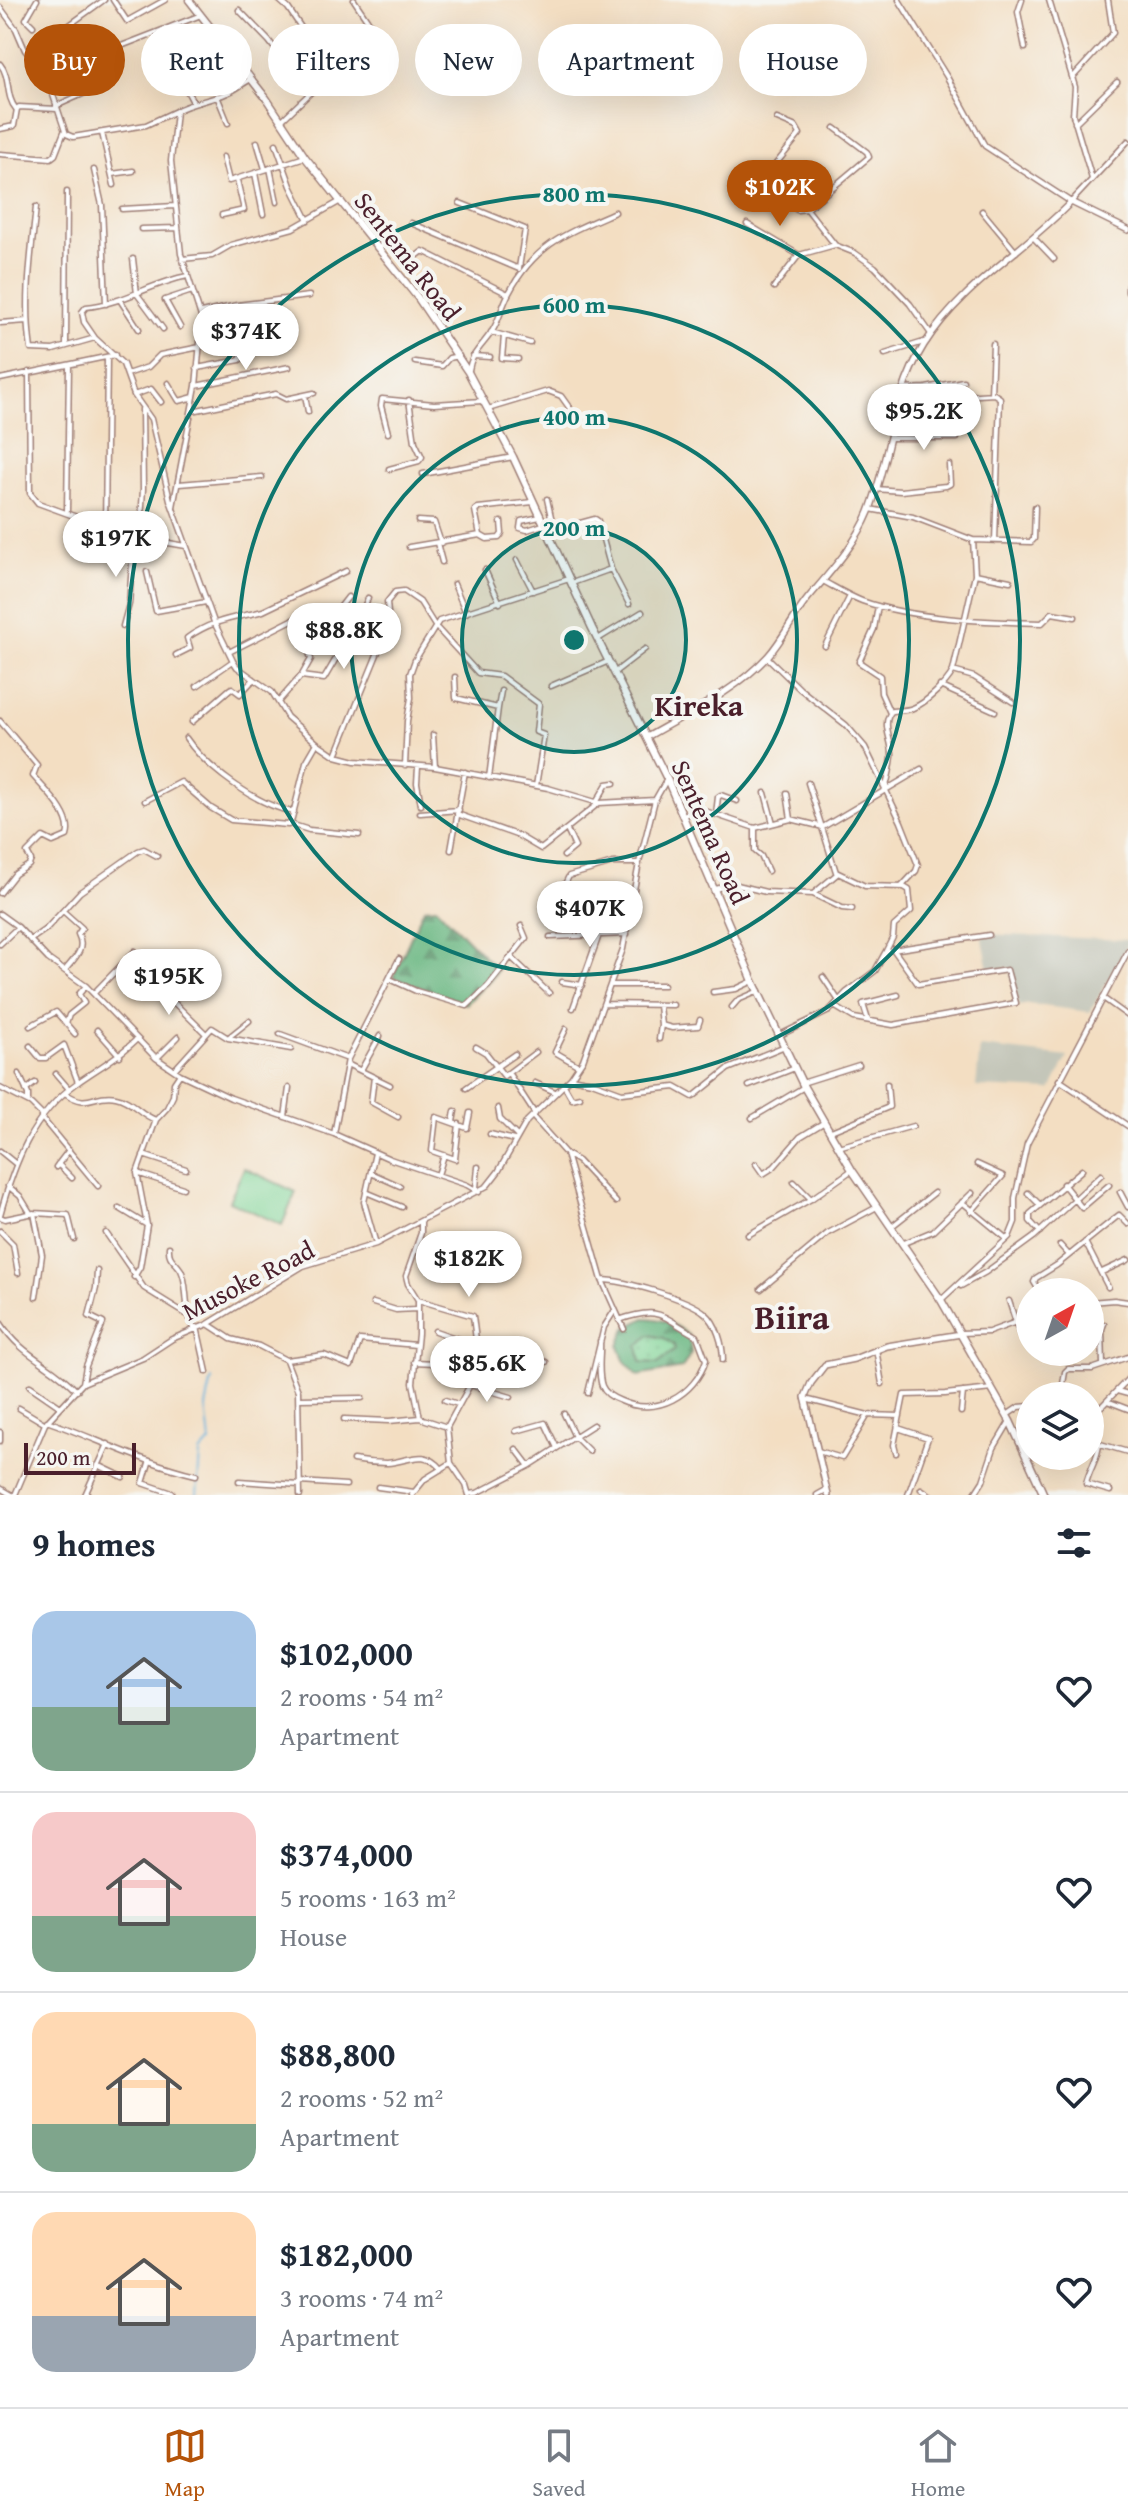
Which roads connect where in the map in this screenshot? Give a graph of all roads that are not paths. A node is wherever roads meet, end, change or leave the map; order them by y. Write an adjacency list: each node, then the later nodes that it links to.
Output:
1 (37, 0): 15 (street)
2 (104, 0): 16 (street)
3 (113, 0): 4 (street)
4 (165, 0)
5 (189, 0): 14 (main road, Sentema Road)
6 (279, 0): 18 (street)
7 (354, 0): 19 (street)
8 (899, 0): 63 (street)
9 (1022, 0): 23 (street)
10 (1049, 0): 25 (street)
11 (1108, 0): 25 (street)
12 (0, 7): 21 (street)
13 (239, 10): 20 (street)
14 (201, 15): 17 (main road, Sentema Road); 22 (street)
15 (31, 24)
16 (71, 24)
17 (208, 24)
18 (299, 24)
19 (370, 24)
20 (268, 40)
21 (24, 44)
22 (125, 45)
23 (1025, 48)
24 (0, 64): 35 (street)
25 (1073, 77): 40 (street)
26 (252, 80): 38 (main road, Sentema Road)
27 (1117, 82): 40 (street)
28 (53, 96): 34 (street)
29 (79, 96): 34 (street)
30 (190, 96): 33 (street)
31 (217, 96): 33 (street); 39 (street)
32 (304, 96): 38 (street)
33 (193, 102): 36 (street)
34 (57, 108): 35 (street); 43 (street)
35 (17, 109): 42 (street)
36 (176, 111): 44 (street); 65 (street)
37 (777, 119): 68 (street)
38 (282, 120): 50 (main road, Sentema Road)
39 (228, 123)
40 (1075, 123): 57 (street)
41 (835, 128): 68 (street)
42 (0, 129)
43 (64, 132): 44 (street); 48 (street)
44 (102, 133): 56 (street)
45 (1128, 141): 57 (street)
46 (257, 142): 52 (street)
47 (276, 144): 51 (street)
48 (0, 154)
49 (223, 157): 58 (street)
50 (305, 157): 51 (street); 61 (main road, Sentema Road)
51 (285, 163): 52 (street); 73 (street)
52 (268, 169): 55 (street); 62 (street)
53 (94, 170): 98 (street)
54 (133, 171): 56 (street)
55 (255, 173): 58 (street); 71 (street)
56 (112, 174): 59 (street)
57 (1092, 179): 63 (street)
58 (237, 180): 72 (street)
59 (114, 185)
60 (67, 192): 112 (street)
61 (340, 201): 73 (street); 81 (main road, Sentema Road)
62 (277, 202)
63 (1071, 202): 78 (street); 79 (street)
64 (460, 203): 87 (street)
65 (176, 206): 67 (street); 76 (street)
66 (36, 207): 100 (street)
67 (122, 209)
68 (807, 209): 80 (street)
69 (982, 211): 82 (street)
70 (615, 212): 88 (street)
71 (263, 214)
72 (222, 215)
73 (308, 220): 85 (street)
74 (411, 223): 87 (street)
75 (747, 224): 83 (street)
76 (179, 228): 77 (street); 85 (street)
77 (141, 229)
78 (1128, 230)
79 (1033, 237): 82 (street); 86 (street)
80 (835, 245): 83 (street); 109 (street)
81 (379, 250): 95 (street); 116 (main road, Sentema Road)
82 (1016, 252): 109 (street)
83 (799, 255): 91 (street)
84 (133, 259): 94 (street)
85 (182, 259): 89 (street)
86 (1054, 259)
87 (519, 269): 88 (street)
88 (520, 275): 95 (street)
89 (187, 276): 92 (street); 94 (street)
90 (1128, 286): 93 (street)
91 (774, 287)
92 (192, 291): 99 (street); 102 (street)
93 (1128, 292)
94 (137, 294): 97 (street); 104 (street)
95 (508, 294): 105 (street)
96 (309, 296): 99 (street)
97 (120, 300): 98 (street); 103 (street)
98 (106, 304): 107 (street)
99 (201, 313): 113 (street)
100 (27, 321): 101 (street); 112 (street)
101 (0, 323)
102 (180, 327)
103 (139, 329)
104 (163, 329)
105 (491, 332): 106 (street); 117 (street)
106 (504, 336): 110 (street); 120 (street)
107 (95, 338): 112 (street); 115 (street)
108 (280, 338): 124 (street)
109 (929, 338): 114 (street); 133 (street)
110 (530, 343)
111 (993, 344): 135 (street)
112 (66, 346)
113 (200, 347): 124 (street); 127 (street)
114 (885, 354)
115 (115, 355): 118 (street); 127 (street)
116 (459, 356): 121 (street); 126 (main road, Sentema Road)
117 (473, 356): 119 (street); 126 (street)
118 (107, 357): 122 (street); 170 (street)
119 (490, 357)
120 (518, 359)
121 (415, 362)
122 (69, 366): 125 (street); 164 (street)
123 (289, 367): 131 (street)
124 (197, 368): 131 (street)
125 (29, 372): 128 (street); 164 (street)
126 (468, 372): 140 (main road, Sentema Road)
127 (127, 374): 136 (street)
128 (0, 379)
129 (963, 381): 132 (street)
130 (168, 383): 138 (street)
131 (196, 386): 138 (street)
132 (926, 388): 133 (street); 135 (street)
133 (903, 389): 148 (street)
134 (314, 393): 137 (street)
135 (991, 394): 174 (street)
136 (134, 395): 141 (street); 142 (street)
137 (305, 395): 144 (street); 145 (street)
138 (194, 397): 144 (street)
139 (409, 400): 140 (street); 149 (street); 154 (street)
140 (485, 401): 143 (main road, Sentema Road)
141 (161, 402)
142 (142, 407): 161 (street); 172 (street)
143 (488, 409): 146 (street); 152 (main road, Sentema Road)
144 (192, 411): 157 (street)
145 (308, 412)
146 (576, 417)
147 (961, 419): 148 (street)
148 (893, 425): 150 (street)
149 (388, 433)
150 (890, 438): 151 (street); 158 (street)
151 (957, 438)
152 (513, 457): 155 (street); 160 (main road, Sentema Road)
153 (949, 465): 158 (street)
154 (389, 469)
155 (423, 474)
156 (262, 477): 157 (street)
157 (179, 484): 161 (street)
158 (876, 489): 163 (street)
159 (547, 499): 169 (street)
160 (533, 502): 165 (main road, Sentema Road); 171 (street)
161 (173, 507): 176 (street)
162 (1035, 507): 174 (street)
163 (870, 509): 173 (street); 186 (street)
164 (67, 512): 166 (street)
165 (540, 517): 169 (main road, Sentema Road); 169 (street)
166 (82, 519)
167 (418, 521): 175 (street)
168 (501, 522): 171 (street)
169 (548, 529): 180 (street); 185 (main road, Sentema Road)
170 (105, 530)
171 (480, 535): 175 (street)
172 (140, 538): 176 (street); 203 (street)
173 (973, 540): 174 (street); 184 (street)
174 (995, 541)
175 (439, 543): 177 (street); 179 (street)
176 (186, 546): 193 (street)
177 (409, 547)
178 (517, 560): 189 (street)
179 (442, 562)
180 (611, 569): 185 (street); 195 (street)
181 (485, 570): 194 (street)
182 (346, 571): 202 (street)
183 (147, 572): 193 (street)
184 (975, 574): 187 (street); 201 (street)
185 (570, 581): 189 (street); 205 (main road, Sentema Road)
186 (823, 581): 190 (street); 210 (street)
187 (1010, 581)
188 (454, 584): 199 (street)
189 (533, 591): 194 (street)
190 (850, 596): 196 (street); 206 (street)
191 (348, 597): 215 (street)
192 (368, 598): 215 (street)
193 (206, 602): 202 (street)
194 (500, 603): 199 (street)
195 (629, 604)
196 (878, 606): 201 (street); 226 (street)
197 (310, 611): 208 (street)
198 (642, 612): 205 (street)
199 (466, 613): 204 (street)
200 (1075, 617): 201 (street)
201 (964, 618): 213 (street)
202 (214, 622): 208 (street); 209 (street)
203 (123, 626)
204 (435, 626): 233 (street); 234 (street); 243 (street)
205 (598, 639): 212 (main road, Sentema Road)
206 (825, 646)
207 (645, 649): 214 (street)
208 (229, 652): 211 (street)
209 (176, 655)
210 (767, 657): 230 (street); 244 (street)
211 (233, 661): 217 (street); 218 (street)
212 (609, 661): 214 (main road, Sentema Road); 219 (street)
213 (953, 671): 220 (street); 223 (street)
214 (615, 672): 230 (main road, Sentema Road)
215 (302, 675): 222 (street)
216 (455, 677): 224 (street)
217 (254, 679): 222 (street); 228 (street)
218 (197, 686)
219 (551, 686)
220 (940, 686): 225 (street); 226 (street)
221 (501, 691): 224 (street)
222 (279, 701): 232 (street)
223 (1013, 702)
224 (498, 708): 239 (street)
225 (995, 711)
226 (890, 713): 244 (street)
227 (0, 721): 272 (street)
228 (192, 722)
229 (433, 735): 236 (street)
230 (647, 737): 240 (main road, Sentema Road)
231 (186, 738): 252 (street)
232 (317, 743): 233 (street); 252 (street)
233 (336, 756): 234 (street)
234 (405, 766): 235 (street)
235 (418, 767): 236 (street); 251 (street)
236 (435, 767): 238 (street)
237 (921, 769): 244 (street)
238 (465, 772): 239 (street); 253 (street)
239 (489, 778): 243 (street)
240 (667, 779): 247 (street, Musoke Road); 256 (main road, Sentema Road)
241 (614, 783): 250 (street)
242 (808, 783): 260 (street)
243 (536, 786): 250 (street)
244 (885, 790): 260 (street); 270 (street)
245 (765, 793): 258 (street)
246 (787, 793): 257 (street)
247 (655, 800): 250 (street); 267 (street, Musoke Road)
248 (145, 801): 259 (street)
249 (737, 801): 255 (street)
250 (597, 803): 262 (street)
251 (421, 805)
252 (294, 812): 259 (street)
253 (458, 812): 254 (street); 262 (street); 264 (street)
254 (420, 813)
255 (716, 814): 256 (street); 261 (street)
256 (683, 815): 271 (main road, Sentema Road)
257 (791, 819): 258 (street); 260 (street)
258 (773, 823): 261 (street)
259 (290, 824): 263 (street)
260 (823, 827): 269 (street)
261 (755, 828): 268 (street)
262 (567, 830): 266 (street)
263 (359, 835)
264 (451, 850)
265 (157, 856): 276 (street)
266 (564, 856)
267 (639, 863): 274 (street); 280 (street, Musoke Road)
268 (768, 871)
269 (837, 874): 270 (street); 273 (street)
270 (901, 887): 288 (street)
271 (715, 889): 273 (street); 296 (main road, Sentema Road)
272 (1, 890)
273 (813, 894): 275 (street)
274 (565, 897)
275 (852, 909)
276 (63, 911): 284 (street); 292 (street)
277 (0, 914): 279 (street)
278 (521, 926): 290 (street)
279 (18, 927): 284 (street); 285 (street)
280 (627, 934): 281 (street); 299 (street, Musoke Road)
281 (599, 935): 283 (street); 298 (street)
282 (989, 935): 286 (street)
283 (550, 937)
284 (30, 940): 292 (street)
285 (0, 944)
286 (893, 949): 288 (street); 317 (street)
287 (135, 951): 304 (street)
288 (886, 951): 308 (street)
289 (1128, 951): 307 (street)
290 (512, 958): 294 (street); 305 (street)
291 (399, 959): 294 (street)
292 (65, 970): 301 (street)
293 (823, 977): 308 (street)
294 (390, 979): 341 (street)
295 (151, 980): 324 (street)
296 (753, 981): 302 (main road, Sentema Road); 303 (street)
297 (562, 982): 298 (street)
298 (582, 985): 314 (street)
299 (611, 985): 300 (street); 309 (street, Musoke Road)
300 (664, 985)
301 (86, 986): 304 (street); 319 (street)
302 (759, 991): 313 (street); 327 (main road, Sentema Road)
303 (713, 992)
304 (94, 993): 331 (street)
305 (549, 993)
306 (898, 995): 317 (street)
307 (1103, 998): 315 (street); 354 (street)
308 (839, 1001): 312 (street)
309 (604, 1004): 310 (street); 343 (street, Musoke Road)
310 (659, 1005): 311 (street); 320 (street)
311 (673, 1005)
312 (834, 1006): 317 (street); 327 (street)
313 (732, 1007)
314 (573, 1008)
315 (1128, 1016)
316 (700, 1020): 320 (street)
317 (868, 1020)
318 (249, 1021): 330 (street)
319 (66, 1024): 321 (street); 325 (street)
320 (661, 1025): 332 (street)
321 (30, 1026)
322 (566, 1029): 343 (street)
323 (97, 1030): 339 (street)
324 (205, 1033): 330 (street); 346 (street)
325 (75, 1034)
326 (280, 1034): 341 (street)
327 (780, 1035): 334 (main road, Sentema Road)
328 (380, 1036): 347 (street)
329 (178, 1037): 340 (street)
330 (228, 1038): 336 (street)
331 (137, 1039): 339 (street); 340 (street)
332 (659, 1039)
333 (30, 1046): 355 (street)
334 (785, 1046): 345 (main road, Sentema Road); 353 (street)
335 (476, 1047): 344 (street)
336 (291, 1049)
337 (536, 1052): 351 (street)
338 (515, 1054): 344 (street)
339 (120, 1056): 355 (street)
340 (156, 1058): 346 (street)
341 (348, 1062): 347 (street); 388 (street)
342 (859, 1065): 361 (street)
343 (579, 1066): 353 (street, Musoke Road)
344 (496, 1067): 351 (street); 365 (street)
345 (795, 1068): 361 (main road, Sentema Road); 362 (street)
346 (174, 1070): 350 (street)
347 (361, 1070): 352 (street)
348 (19, 1074): 366 (street)
349 (56, 1074): 367 (street)
350 (180, 1074): 378 (street); 381 (street)
351 (509, 1074): 372 (street)
352 (374, 1077): 359 (street); 379 (street)
353 (571, 1078): 360 (street, Musoke Road)
354 (1059, 1080): 386 (street); 447 (street)
355 (78, 1082): 367 (street)
356 (35, 1083): 366 (street)
357 (535, 1083): 368 (street)
358 (887, 1084): 387 (street)
359 (390, 1085)
360 (564, 1085): 368 (street, Musoke Road); 370 (street)
361 (803, 1085): 380 (street); 383 (main road, Sentema Road)
362 (749, 1086)
363 (0, 1088): 371 (street)
364 (289, 1088): 378 (street)
365 (466, 1088)
366 (26, 1090): 371 (street)
367 (67, 1091): 377 (street); 381 (street)
368 (556, 1093): 376 (street, Musoke Road)
369 (534, 1094): 372 (street)
370 (580, 1097)
371 (28, 1101): 377 (street)
372 (527, 1101): 376 (street)
373 (498, 1108): 390 (street)
374 (455, 1111): 382 (street)
375 (470, 1113): 384 (street)
376 (534, 1115): 390 (street, Musoke Road); 395 (street)
377 (42, 1116): 392 (street); 398 (street)
378 (285, 1117): 388 (street)
379 (398, 1117)
380 (752, 1118)
381 (156, 1120): 396 (street)
382 (453, 1122): 384 (street); 397 (street)
383 (823, 1123): 387 (main road, Sentema Road); 399 (street)
384 (459, 1124): 397 (street)
385 (913, 1126): 391 (street)
386 (1128, 1126)
387 (829, 1132): 391 (main road, Sentema Road)
388 (334, 1134): 394 (street)
389 (490, 1134): 390 (street)
390 (516, 1138): 419 (street, Musoke Road)
391 (838, 1147): 404 (main road, Sentema Road)
392 (69, 1150): 402 (street); 416 (street)
393 (0, 1151): 398 (street)
394 (375, 1153): 407 (street); 408 (street)
395 (566, 1154): 427 (street); 460 (street)
396 (143, 1155): 403 (street); 406 (street)
397 (444, 1155): 408 (street)
398 (16, 1164): 415 (street)
399 (756, 1164)
400 (977, 1164): 434 (street)
401 (478, 1167): 419 (street)
402 (63, 1169): 410 (street); 411 (street)
403 (186, 1169)
404 (852, 1170): 425 (street); 431 (main road, Sentema Road)
405 (1082, 1170): 413 (street)
406 (137, 1173): 418 (street); 440 (street)
407 (371, 1173): 417 (street); 420 (street)
408 (438, 1175): 419 (street)
409 (1101, 1175): 426 (street)
410 (58, 1176)
411 (72, 1178)
412 (794, 1182): 425 (street)
413 (1063, 1184): 426 (street); 429 (street)
414 (1109, 1185): 426 (street)
415 (8, 1186): 435 (street); 437 (street)
416 (98, 1186)
417 (400, 1186)
418 (183, 1188)
419 (478, 1191): 438 (street, Musoke Road)
420 (366, 1192): 430 (street); 450 (street)
421 (1120, 1192): 433 (street)
422 (934, 1193): 441 (street)
423 (972, 1193): 428 (street)
424 (1028, 1193): 429 (street)
425 (811, 1199): 445 (street)
426 (1075, 1200): 443 (street)
427 (616, 1202)
428 (962, 1202): 434 (street); 449 (street)
429 (1040, 1205): 443 (street)
430 (402, 1207)
431 (877, 1207): 441 (main road, Sentema Road); 463 (street)
432 (119, 1208): 440 (street)
433 (1128, 1208): 436 (street)
434 (971, 1212): 447 (street)
435 (32, 1213): 437 (street); 446 (street); 464 (street)
436 (1119, 1215): 439 (street); 448 (street)
437 (0, 1216)
438 (421, 1221): 450 (street, Musoke Road); 465 (street)
439 (1128, 1224)
440 (147, 1225): 458 (street)
441 (891, 1227): 449 (main road, Sentema Road)
442 (0, 1231): 457 (street)
443 (1040, 1232): 461 (street)
444 (106, 1233): 458 (street)
445 (748, 1235)
446 (74, 1239)
447 (1007, 1239): 461 (street)
448 (1085, 1242): 453 (street); 456 (street)
449 (904, 1243): 466 (main road, Sentema Road)
450 (376, 1244): 478 (street, Musoke Road)
451 (1060, 1245): 453 (street)
452 (169, 1247): 473 (street)
453 (1069, 1255): 459 (street)
454 (1128, 1260): 456 (street)
455 (97, 1271): 499 (street)
456 (1102, 1272): 462 (street)
457 (18, 1273)
458 (134, 1277): 473 (street)
459 (1036, 1278)
460 (602, 1280): 472 (street); 490 (street)
461 (959, 1285): 466 (street)
462 (1108, 1287)
463 (761, 1289)
464 (36, 1297)
465 (418, 1300): 471 (street); 483 (street)
466 (941, 1300): 482 (main road, Sentema Road)
467 (1009, 1301): 474 (street)
468 (1104, 1301): 469 (street)
469 (1128, 1302)
470 (373, 1303): 471 (street)
471 (416, 1309): 485 (street)
472 (615, 1310): 475 (street); 484 (street)
473 (186, 1314): 479 (street)
474 (1016, 1319)
475 (619, 1320): 480 (street); 484 (street)
476 (0, 1322): 504 (street)
477 (1016, 1322): 482 (street)
478 (208, 1324): 479 (street, Musoke Road); 489 (street)
479 (195, 1328): 495 (street); 499 (street, Musoke Road)
480 (624, 1329)
481 (435, 1331): 483 (street)
482 (960, 1334): 487 (street); 503 (main road, Sentema Road)
483 (476, 1340): 486 (street); 496 (street)
484 (600, 1341): 508 (street)
485 (416, 1345): 489 (street); 491 (street)
486 (502, 1345): 492 (street); 505 (street)
487 (876, 1349): 500 (street); 513 (street)
488 (1128, 1357): 493 (street)
489 (286, 1360): 512 (street)
490 (723, 1360)
491 (414, 1362): 496 (street); 526 (street)
492 (546, 1362)
493 (1104, 1365)
494 (1100, 1366): 498 (street)
495 (207, 1372)
496 (471, 1372): 501 (street)
497 (1128, 1379): 506 (street)
498 (1064, 1382)
499 (83, 1383): 504 (street)
500 (882, 1384)
501 (470, 1385): 505 (street); 517 (street)
502 (30, 1386): 518 (street)
503 (992, 1389): 507 (street); 527 (main road, Sentema Road)
504 (77, 1391): 518 (street)
505 (493, 1391): 510 (street)
506 (1117, 1391): 509 (street); 515 (street)
507 (963, 1392): 522 (street); 525 (street)
508 (588, 1393)
509 (1128, 1394)
510 (511, 1397)
511 (362, 1398): 512 (street)
512 (299, 1399): 557 (street)
513 (805, 1399): 524 (street); 543 (street)
514 (445, 1400): 517 (street)
515 (1107, 1401): 516 (street); 520 (street)
516 (1104, 1403)
517 (458, 1404): 531 (street)
518 (59, 1406): 529 (street)
519 (19, 1408): 529 (street)
520 (1128, 1409)
521 (1016, 1410): 527 (street)
522 (961, 1412)
523 (564, 1414): 536 (street)
524 (868, 1415): 525 (street); 543 (street)
525 (900, 1416): 532 (street)
526 (420, 1418): 528 (street); 531 (street)
527 (1008, 1418): 535 (main road, Sentema Road); 574 (street)
528 (344, 1419)
529 (46, 1422): 538 (street); 568 (street)
530 (593, 1425): 536 (street)
531 (447, 1427): 548 (street)
532 (898, 1428): 545 (street); 572 (street)
533 (516, 1431): 540 (street)
534 (0, 1432): 537 (street)
535 (1016, 1433)
536 (575, 1437): 540 (street); 542 (street)
537 (0, 1441)
538 (108, 1444): 547 (street); 549 (street)
539 (1104, 1445): 544 (street)
540 (557, 1448): 550 (street)
541 (516, 1449): 550 (street)
542 (589, 1451)
543 (818, 1451): 564 (street)
544 (1128, 1452)
545 (896, 1453)
546 (353, 1460): 551 (street)
547 (149, 1463): 554 (street); 563 (street)
548 (451, 1463): 551 (street); 566 (street)
549 (98, 1465): 555 (street); 569 (street)
550 (529, 1466): 567 (street)
551 (442, 1469): 565 (street)
552 (1033, 1470): 575 (main road, Sentema Road)
553 (1090, 1470): 562 (street)
554 (196, 1475)
555 (123, 1477)
556 (239, 1481): 557 (street)
557 (300, 1484): 558 (street); 570 (street)
558 (346, 1485)
559 (378, 1487): 565 (street)
560 (0, 1488): 568 (street)
561 (921, 1489): 573 (street)
562 (1110, 1491)
563 (172, 1493)
564 (827, 1493): 571 (street)
565 (413, 1494)
566 (469, 1494): 567 (street)
567 (478, 1494)
568 (13, 1495)
569 (85, 1495)
570 (300, 1495)
571 (817, 1495)
572 (908, 1495)
573 (930, 1495)
574 (974, 1495)
575 (1044, 1495)

